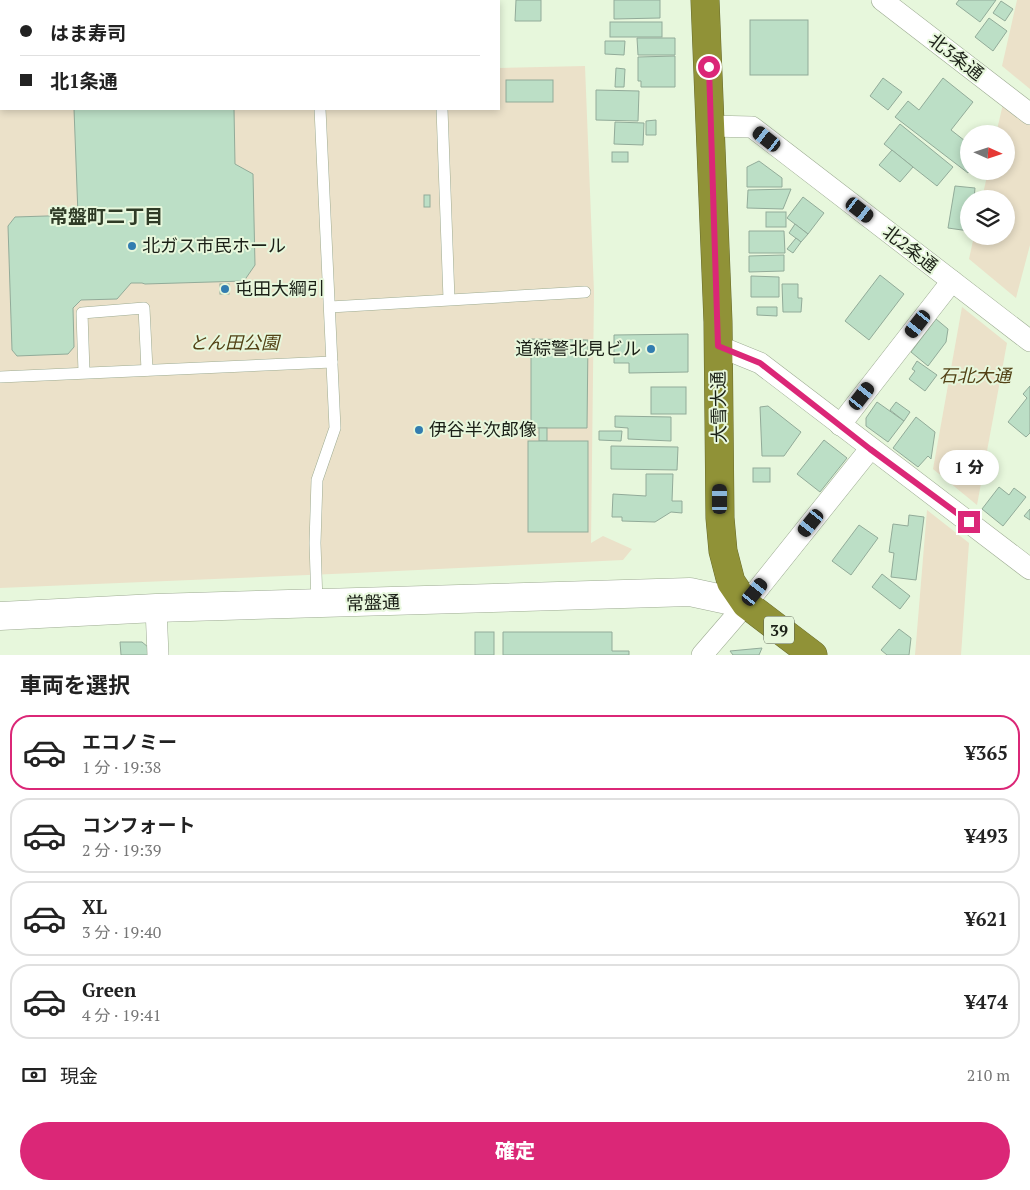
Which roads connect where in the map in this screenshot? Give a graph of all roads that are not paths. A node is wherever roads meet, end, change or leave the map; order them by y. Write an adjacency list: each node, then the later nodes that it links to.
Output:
1 (705, 0): 6 (highway, 大雪大通 / 39)
2 (882, 0): 5 (street, 北3条通)
3 (320, 110): 10 (lane)
4 (442, 110): 9 (lane)
5 (1030, 114)
6 (710, 126): 7 (street, 北2条通); 12 (highway, 大雪大通 / 39)
7 (952, 281): 11 (street, 北2条通); 17 (street)
8 (584, 292): 9 (lane)
9 (449, 299): 10 (lane)
10 (330, 307): 13 (lane)
11 (1030, 341)
12 (718, 346): 17 (street); 21 (highway, 大雪大通 / 39)
13 (332, 362): 14 (lane); 20 (lane)
14 (147, 370): 15 (lane); 15 (lane)
15 (84, 372): 16 (lane)
16 (0, 377)
17 (840, 425): 18 (street)
18 (870, 449): 19 (street); 21 (street)
19 (1030, 569)
20 (317, 603): 21 (main road, 常盤通); 22 (main road, 常盤通)
21 (746, 604): 25 (street); 26 (highway, 大雪大通 / 39)
22 (156, 608): 23 (main road, 常盤通); 24 (street)
23 (0, 616)
24 (158, 655)
25 (702, 655)
26 (813, 655)

